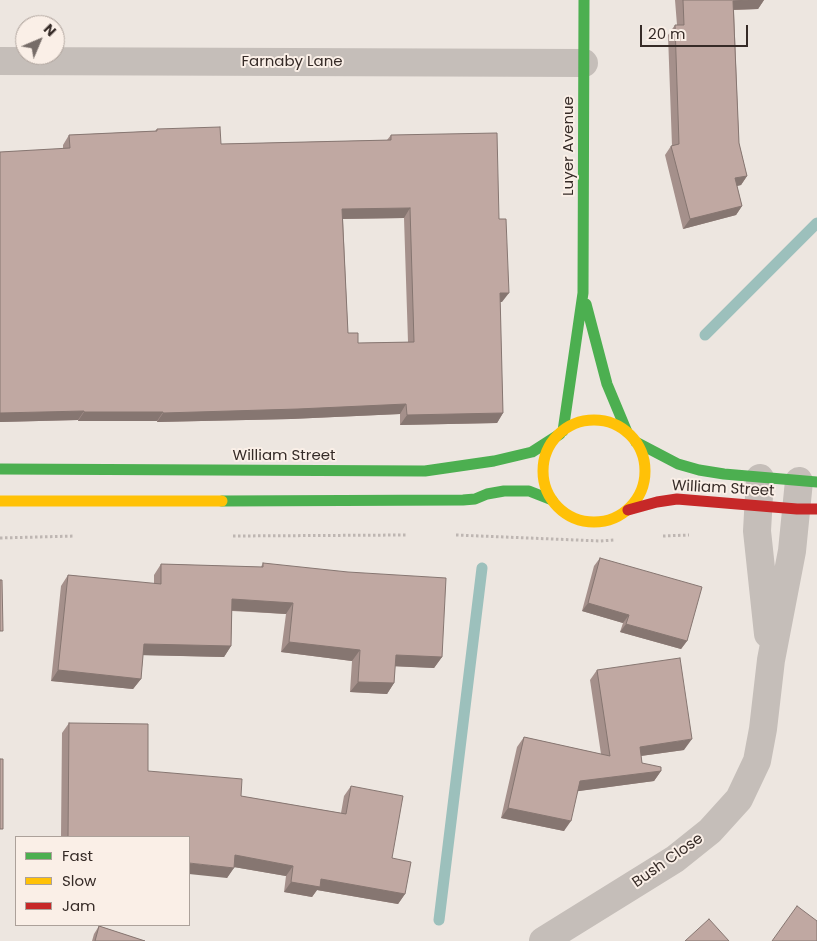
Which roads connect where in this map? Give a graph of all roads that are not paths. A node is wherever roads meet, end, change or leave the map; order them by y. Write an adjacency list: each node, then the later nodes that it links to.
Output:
1 (584, 0): 3 (main road, Luyer Avenue)
2 (0, 61): 3 (street, Farnaby Lane)
3 (584, 63): 4 (main road, Luyer Avenue)
4 (583, 292): 5 (main road, Luyer Avenue); 6 (main road, Luyer Avenue)
5 (561, 432): 6 (main road); 8 (main road, William Street); 11 (main road)
6 (627, 432): 7 (main road)
7 (636, 442): 9 (main road, William Street); 15 (main road)
8 (0, 469)
9 (760, 478): 10 (main road, William Street); 13 (street, Bush Close)
10 (808, 482): 14 (street, Bush Close)
11 (552, 500): 12 (main road); 15 (main road)
12 (0, 501)
13 (758, 505): 14 (main road, William Street); 15 (main road, William Street); 16 (street, Bush Close)
14 (807, 509): 16 (street, Bush Close)
15 (628, 510)
16 (771, 660): 17 (street, Bush Close)
17 (543, 941)

